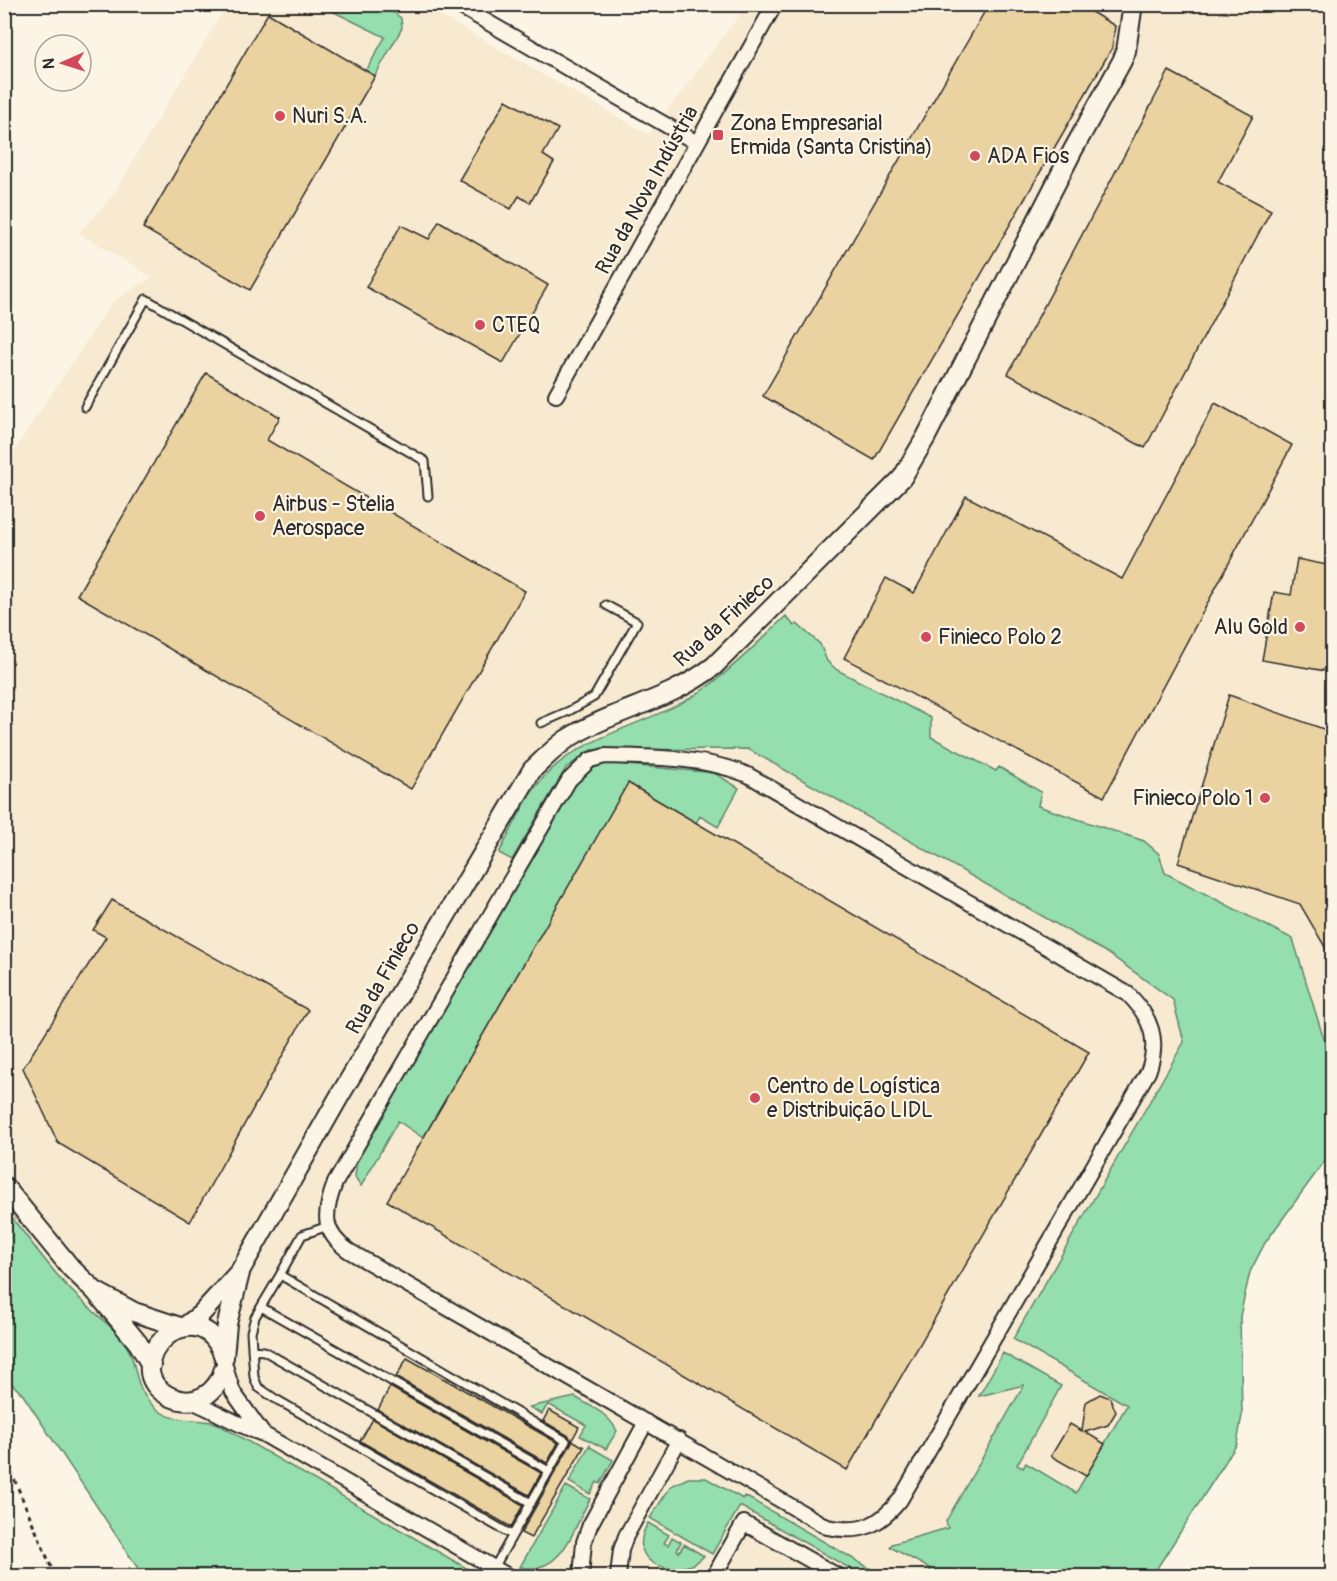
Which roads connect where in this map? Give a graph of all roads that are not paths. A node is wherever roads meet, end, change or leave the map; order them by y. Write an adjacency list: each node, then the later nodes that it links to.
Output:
1 (456, 4): 4 (street)
2 (775, 4): 4 (street, Rua da Nova Indústria)
3 (1133, 4): 12 (street, Rua da Finieco)
4 (698, 143): 5 (street, Rua da Nova Indústria)
5 (556, 395)
6 (85, 407): 7 (lane)
7 (428, 496)
8 (606, 605): 9 (lane)
9 (541, 723)
10 (4, 1186): 14 (street)
11 (328, 1226): 13 (lane); 21 (street); 23 (street)
12 (240, 1272): 16 (street); 18 (street)
13 (280, 1275): 15 (lane); 24 (lane)
14 (95, 1291): 16 (street); 19 (street)
15 (261, 1307): 17 (lane); 24 (lane)
16 (183, 1328): 18 (street); 19 (street)
17 (252, 1350): 25 (lane); 26 (lane)
18 (224, 1363): 20 (street); 22 (street)
19 (151, 1365): 20 (street)
20 (191, 1401): 22 (street)
21 (646, 1422): 23 (street); 29 (street)
22 (263, 1434): 27 (street)
23 (679, 1440): 30 (street)
24 (549, 1472): 25 (lane)
25 (531, 1503): 26 (lane)
26 (512, 1535): 27 (lane)
27 (494, 1568): 28 (street)
28 (508, 1576)
29 (581, 1576)
30 (618, 1576)
31 (714, 1576): 32 (street)
32 (838, 1576)

